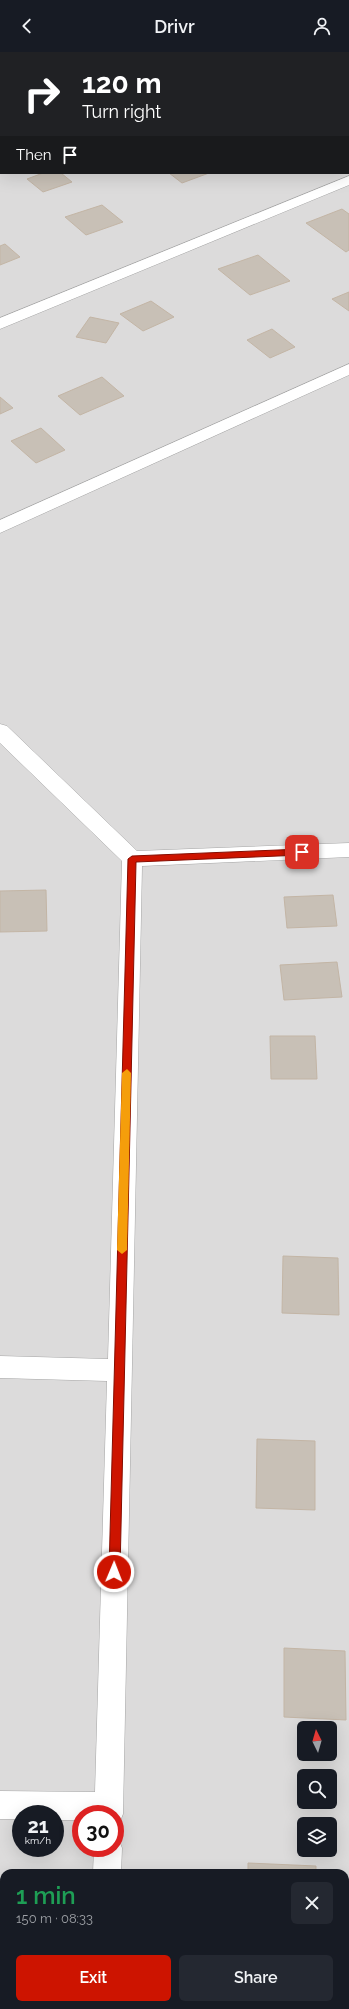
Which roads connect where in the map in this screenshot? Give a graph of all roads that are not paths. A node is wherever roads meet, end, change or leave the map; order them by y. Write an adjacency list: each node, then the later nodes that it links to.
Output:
1 (349, 180): 2 (street)
2 (0, 324)
3 (349, 369): 4 (street)
4 (0, 527)
5 (0, 731): 7 (street)
6 (349, 850): 7 (street)
7 (132, 859): 9 (street)
8 (0, 1367): 9 (street)
9 (119, 1370): 11 (street)
10 (0, 1805): 12 (street)
11 (109, 1805)
12 (72, 1808)
13 (108, 1857): 14 (street)
14 (107, 1869)

